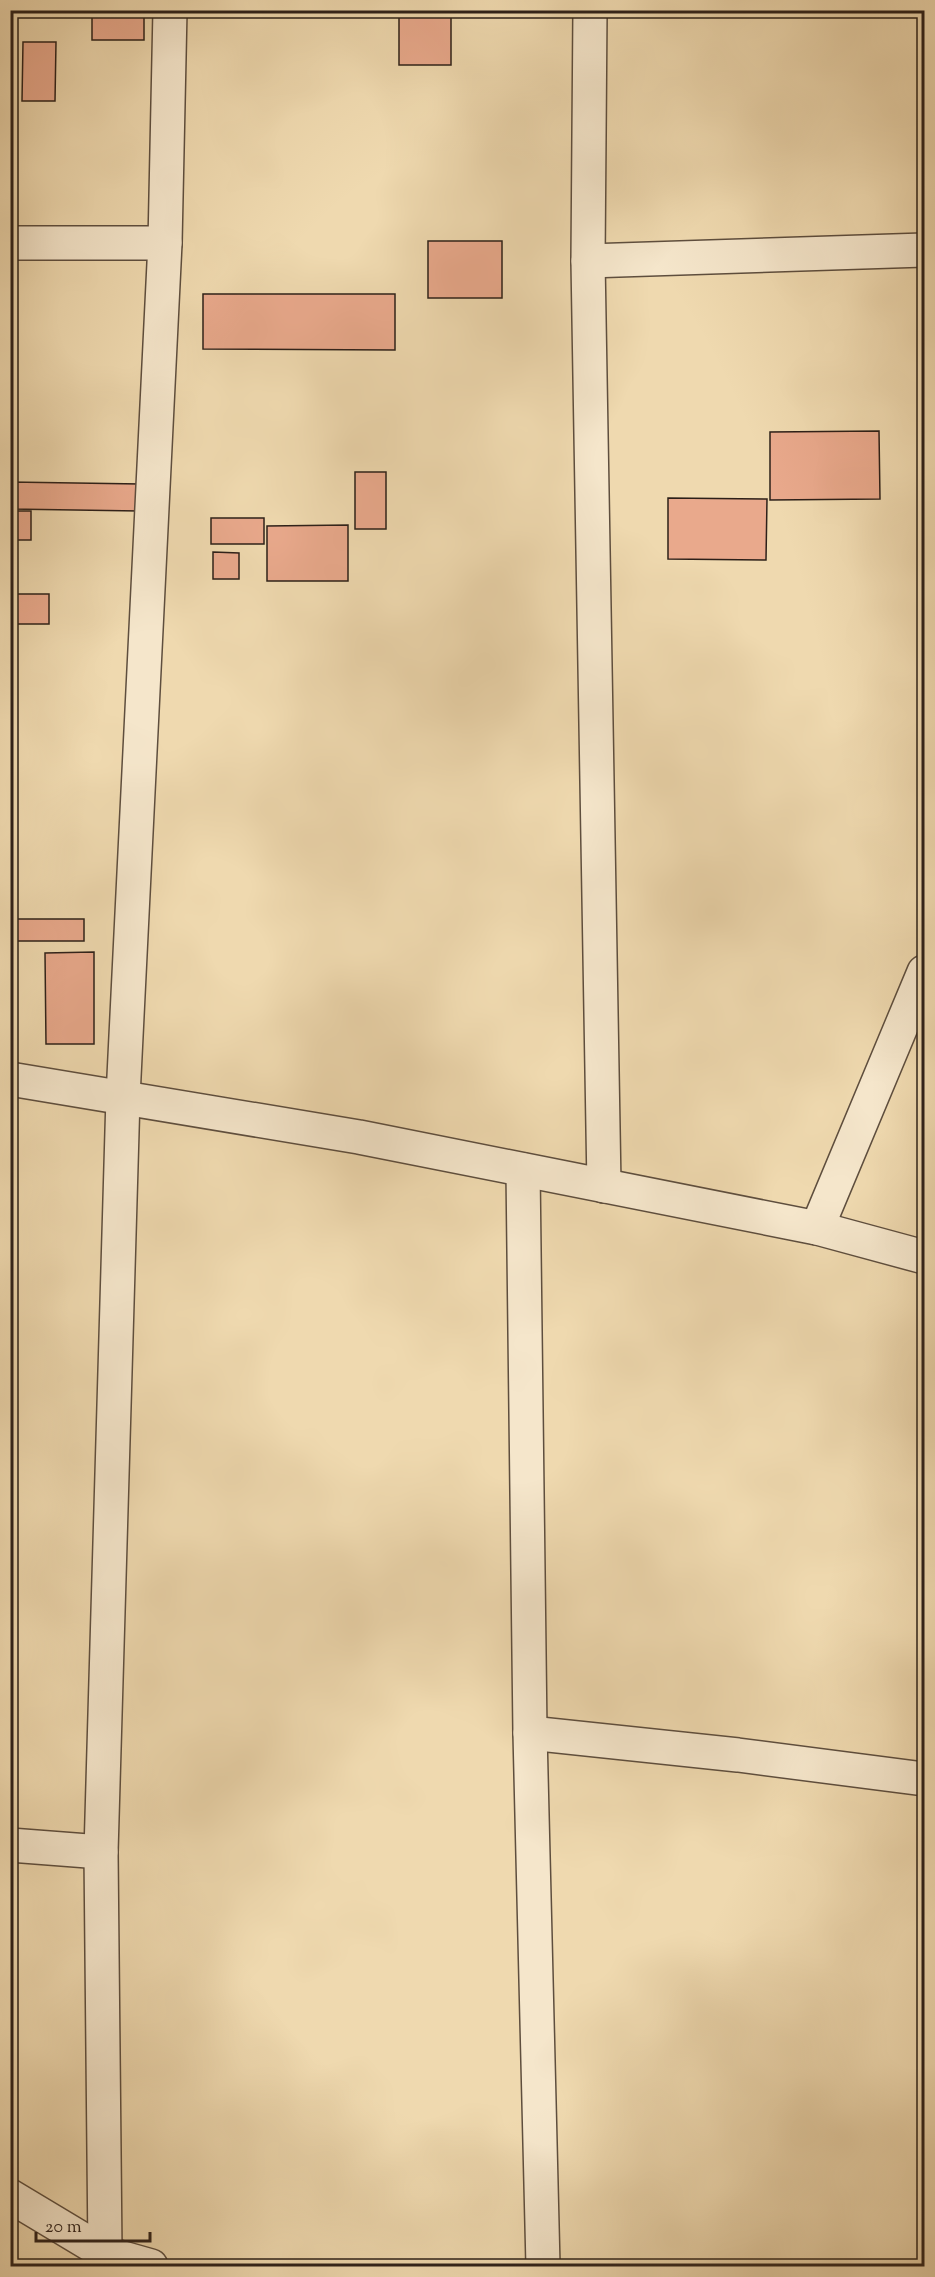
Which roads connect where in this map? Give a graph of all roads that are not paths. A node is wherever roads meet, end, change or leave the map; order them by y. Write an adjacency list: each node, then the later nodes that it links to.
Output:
1 (170, 10): 4 (street)
2 (590, 10): 6 (street)
3 (10, 243): 4 (street)
4 (165, 243): 9 (street)
5 (924, 250): 6 (street)
6 (588, 261): 11 (street)
7 (924, 972): 12 (street)
8 (10, 1079): 9 (street)
9 (123, 1097): 10 (street); 17 (street)
10 (523, 1170): 11 (street); 14 (street)
11 (604, 1186): 12 (street)
12 (817, 1228): 13 (street)
13 (924, 1257)
14 (530, 1733): 15 (street); 21 (street)
15 (924, 1779)
16 (10, 1845): 17 (street)
17 (101, 1852): 19 (street)
18 (10, 2196): 19 (street)
19 (105, 2253): 20 (street)
20 (152, 2266)
21 (543, 2266)

